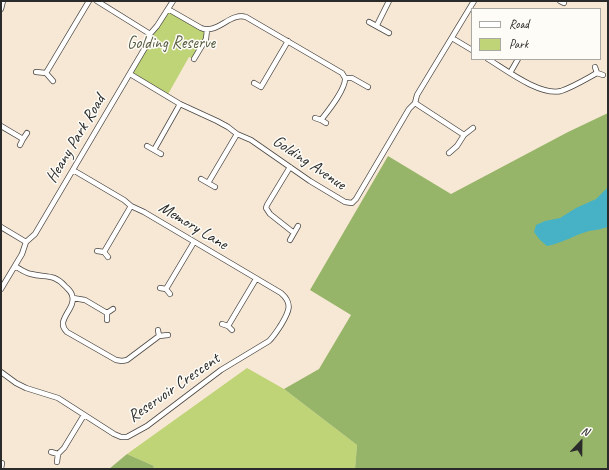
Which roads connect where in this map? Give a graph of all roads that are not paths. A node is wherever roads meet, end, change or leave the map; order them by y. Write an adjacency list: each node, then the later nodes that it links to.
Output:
1 (3, 1): 8 (street)
2 (89, 1): 23 (street)
3 (97, 1): 13 (street)
4 (173, 1): 7 (street, Heany Park Road)
5 (389, 1): 10 (street)
6 (474, 1): 14 (street, Golding Avenue)
7 (168, 8): 11 (street); 13 (street, Heany Park Road)
8 (1, 9)
9 (369, 22): 10 (street)
10 (377, 25): 12 (street)
11 (207, 30): 15 (street); 17 (street)
12 (389, 33)
13 (150, 34): 25 (street, Heany Park Road)
14 (452, 38): 16 (street); 33 (street, Golding Avenue)
15 (288, 41): 27 (street); 30 (street)
16 (471, 49)
17 (194, 60)
18 (490, 60): 24 (street)
19 (517, 60): 24 (street)
20 (595, 67): 22 (street)
21 (36, 72): 23 (street)
22 (597, 72): 24 (street); 26 (street)
23 (46, 73): 28 (street)
24 (510, 73)
25 (130, 74): 34 (street, Golding Avenue); 50 (street, Heany Park Road)
26 (602, 75)
27 (345, 78): 31 (street); 36 (street)
28 (53, 81)
29 (254, 83): 30 (street)
30 (261, 87): 32 (street)
31 (368, 87)
32 (266, 90)
33 (415, 103): 42 (street); 49 (street, Golding Avenue)
34 (180, 104): 41 (street, Golding Avenue); 46 (street)
35 (315, 118): 36 (street)
36 (321, 120): 37 (street)
37 (326, 123)
38 (1, 126): 43 (street)
39 (473, 128): 42 (street)
40 (27, 133): 43 (street)
41 (237, 134): 49 (street, Golding Avenue); 52 (street)
42 (464, 135): 47 (street)
43 (23, 139): 44 (street)
44 (20, 145)
45 (147, 146): 46 (street)
46 (154, 150): 48 (street)
47 (449, 153)
48 (160, 154)
49 (290, 167): 57 (street)
50 (73, 170): 54 (street, Memory Lane); 59 (street, Heany Park Road)
51 (201, 179): 52 (street)
52 (208, 182): 53 (street)
53 (215, 187)
54 (131, 206): 60 (street, Memory Lane); 62 (street)
55 (298, 226): 57 (street)
56 (1, 227): 59 (street)
57 (294, 233): 58 (street)
58 (290, 240)
59 (26, 242): 64 (street, Heany Park Road)
60 (194, 242): 65 (street, Memory Lane); 68 (street)
61 (97, 251): 62 (street)
62 (104, 252): 63 (street)
63 (108, 257)
64 (15, 266): 67 (street, Heany Park Road); 70 (street)
65 (256, 279): 73 (street, Memory Lane); 76 (street)
66 (160, 288): 68 (street)
67 (1, 289)
68 (166, 289): 69 (street)
69 (170, 294)
70 (73, 298): 72 (street); 80 (street)
71 (113, 309): 72 (street)
72 (107, 313): 74 (street)
73 (288, 313): 82 (street, Reservoir Crescent)
74 (107, 320)
75 (222, 324): 76 (street)
76 (228, 326): 78 (street)
77 (158, 330): 80 (street)
78 (232, 330)
79 (168, 335): 80 (street)
80 (159, 336)
81 (1, 372): 82 (street, Reservoir Crescent)
82 (84, 415): 84 (street)
83 (51, 452): 84 (street)
84 (58, 454): 85 (street)
85 (57, 462)
86 (2, 463): 87 (street)
87 (1, 469)

